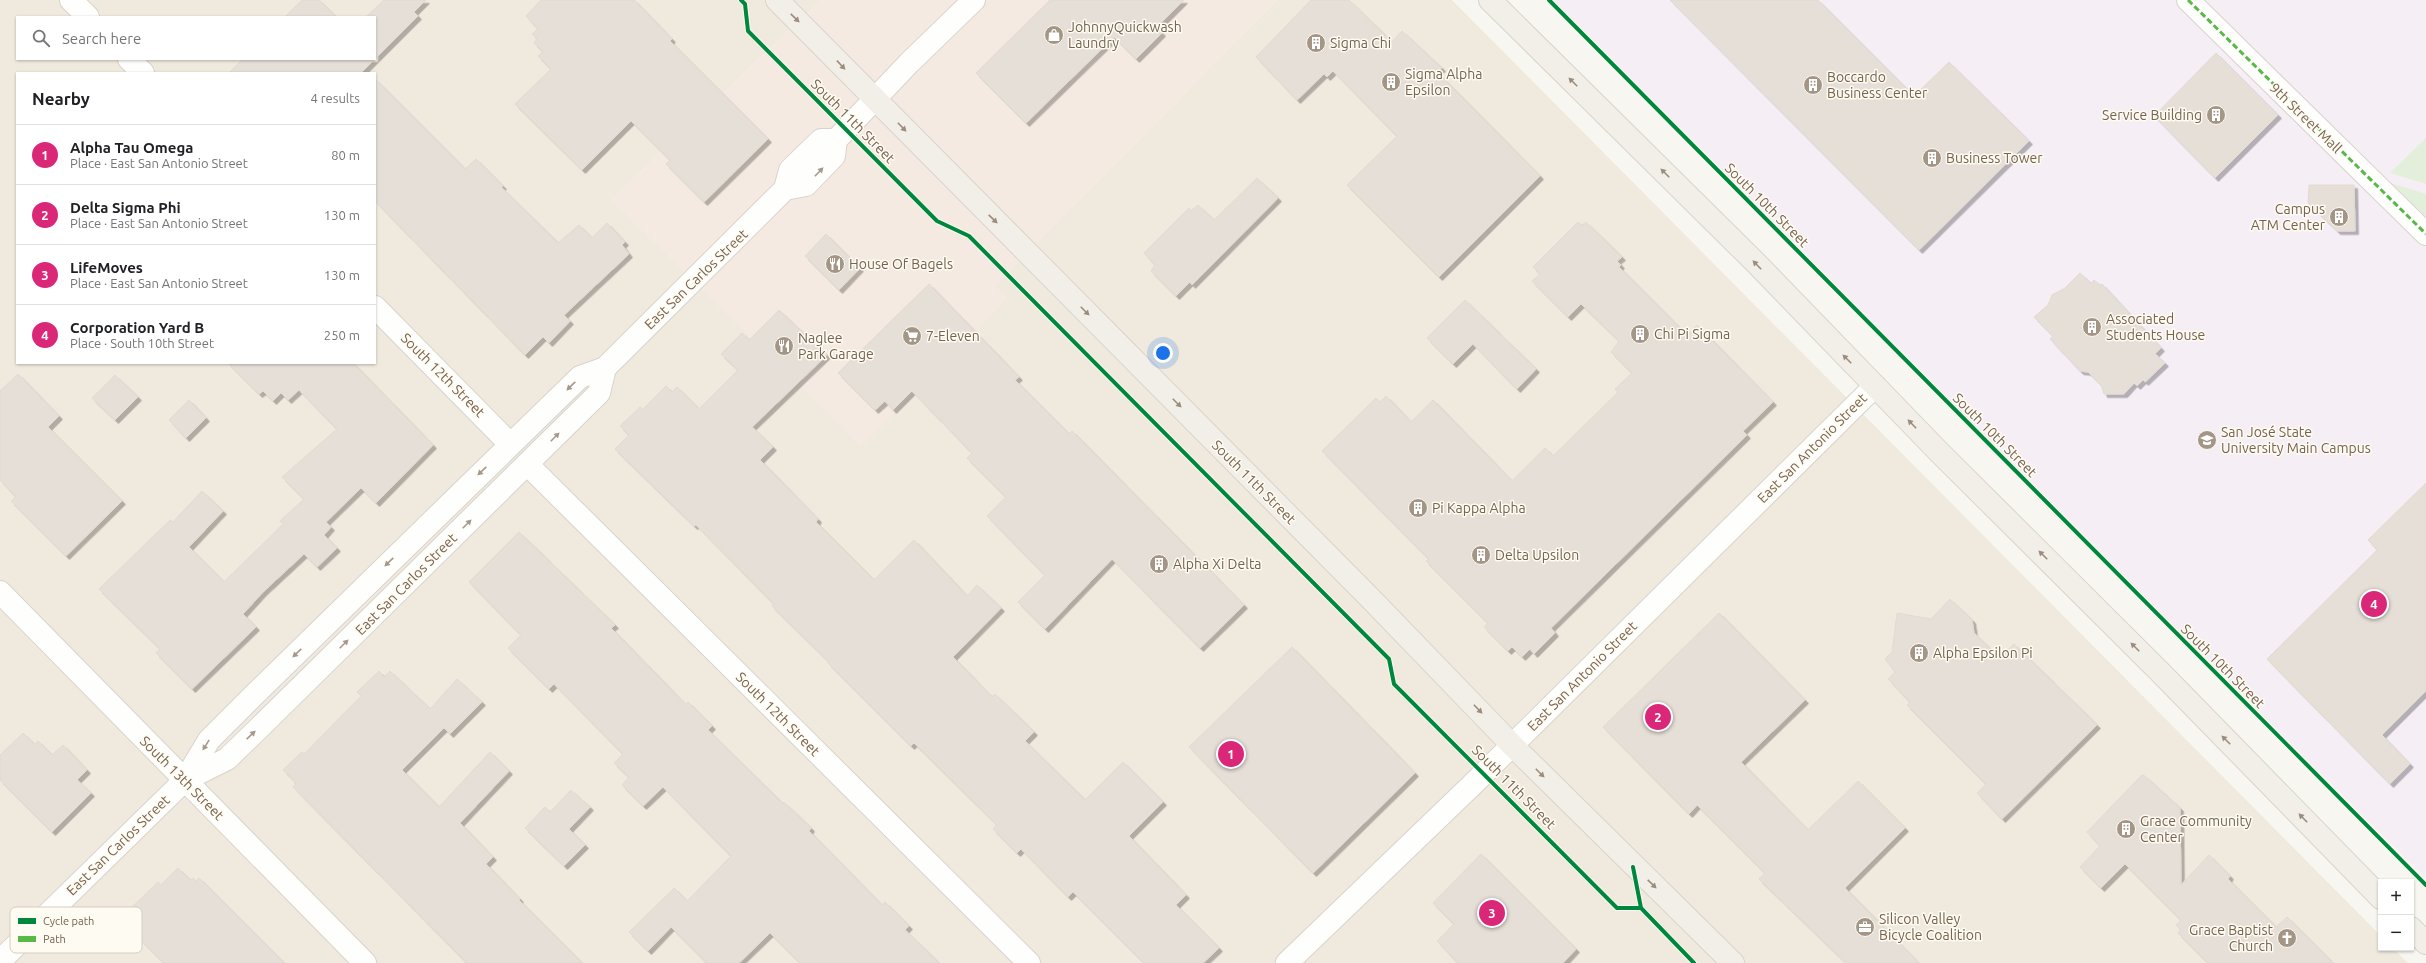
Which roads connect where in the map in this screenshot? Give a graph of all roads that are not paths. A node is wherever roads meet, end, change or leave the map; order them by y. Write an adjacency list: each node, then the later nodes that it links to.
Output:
1 (71, 0): 6 (street)
2 (777, 0): 9 (main road, South 11th Street, one-way to 9)
3 (974, 0): 9 (street, East San Carlos Street)
4 (1490, 0): 13 (main road, one-way to 4)
5 (2188, 0): 10 (street, 9th Street Mall)
6 (87, 16)
7 (130, 60): 8 (street)
8 (142, 72)
9 (874, 99): 12 (street, East San Carlos Street); 17 (main road, South 11th Street, one-way to 17)
10 (2426, 234)
11 (376, 308): 14 (street, South 12th Street)
12 (605, 368): 14 (street, East San Carlos Street, one-way to 14); 15 (street, East San Carlos Street, one-way to 12)
13 (1875, 386): 17 (street, East San Antonio Street); 19 (main road, one-way to 13)
14 (510, 444): 18 (street, East San Carlos Street, one-way to 18)
15 (527, 464): 18 (street, East San Carlos Street, one-way to 15); 24 (street, South 12th Street)
16 (0, 592): 18 (street, South 13th Street)
17 (1512, 745): 25 (street, East San Antonio Street); 26 (main road, South 11th Street, one-way to 26)
18 (185, 780): 20 (street, East San Carlos Street); 23 (street, South 13th Street)
19 (2378, 895)
20 (55, 907)
21 (10, 951): 22 (street, East San Carlos Street)
22 (0, 961)
23 (365, 963)
24 (1029, 963)
25 (1287, 963)
26 (1733, 963)

